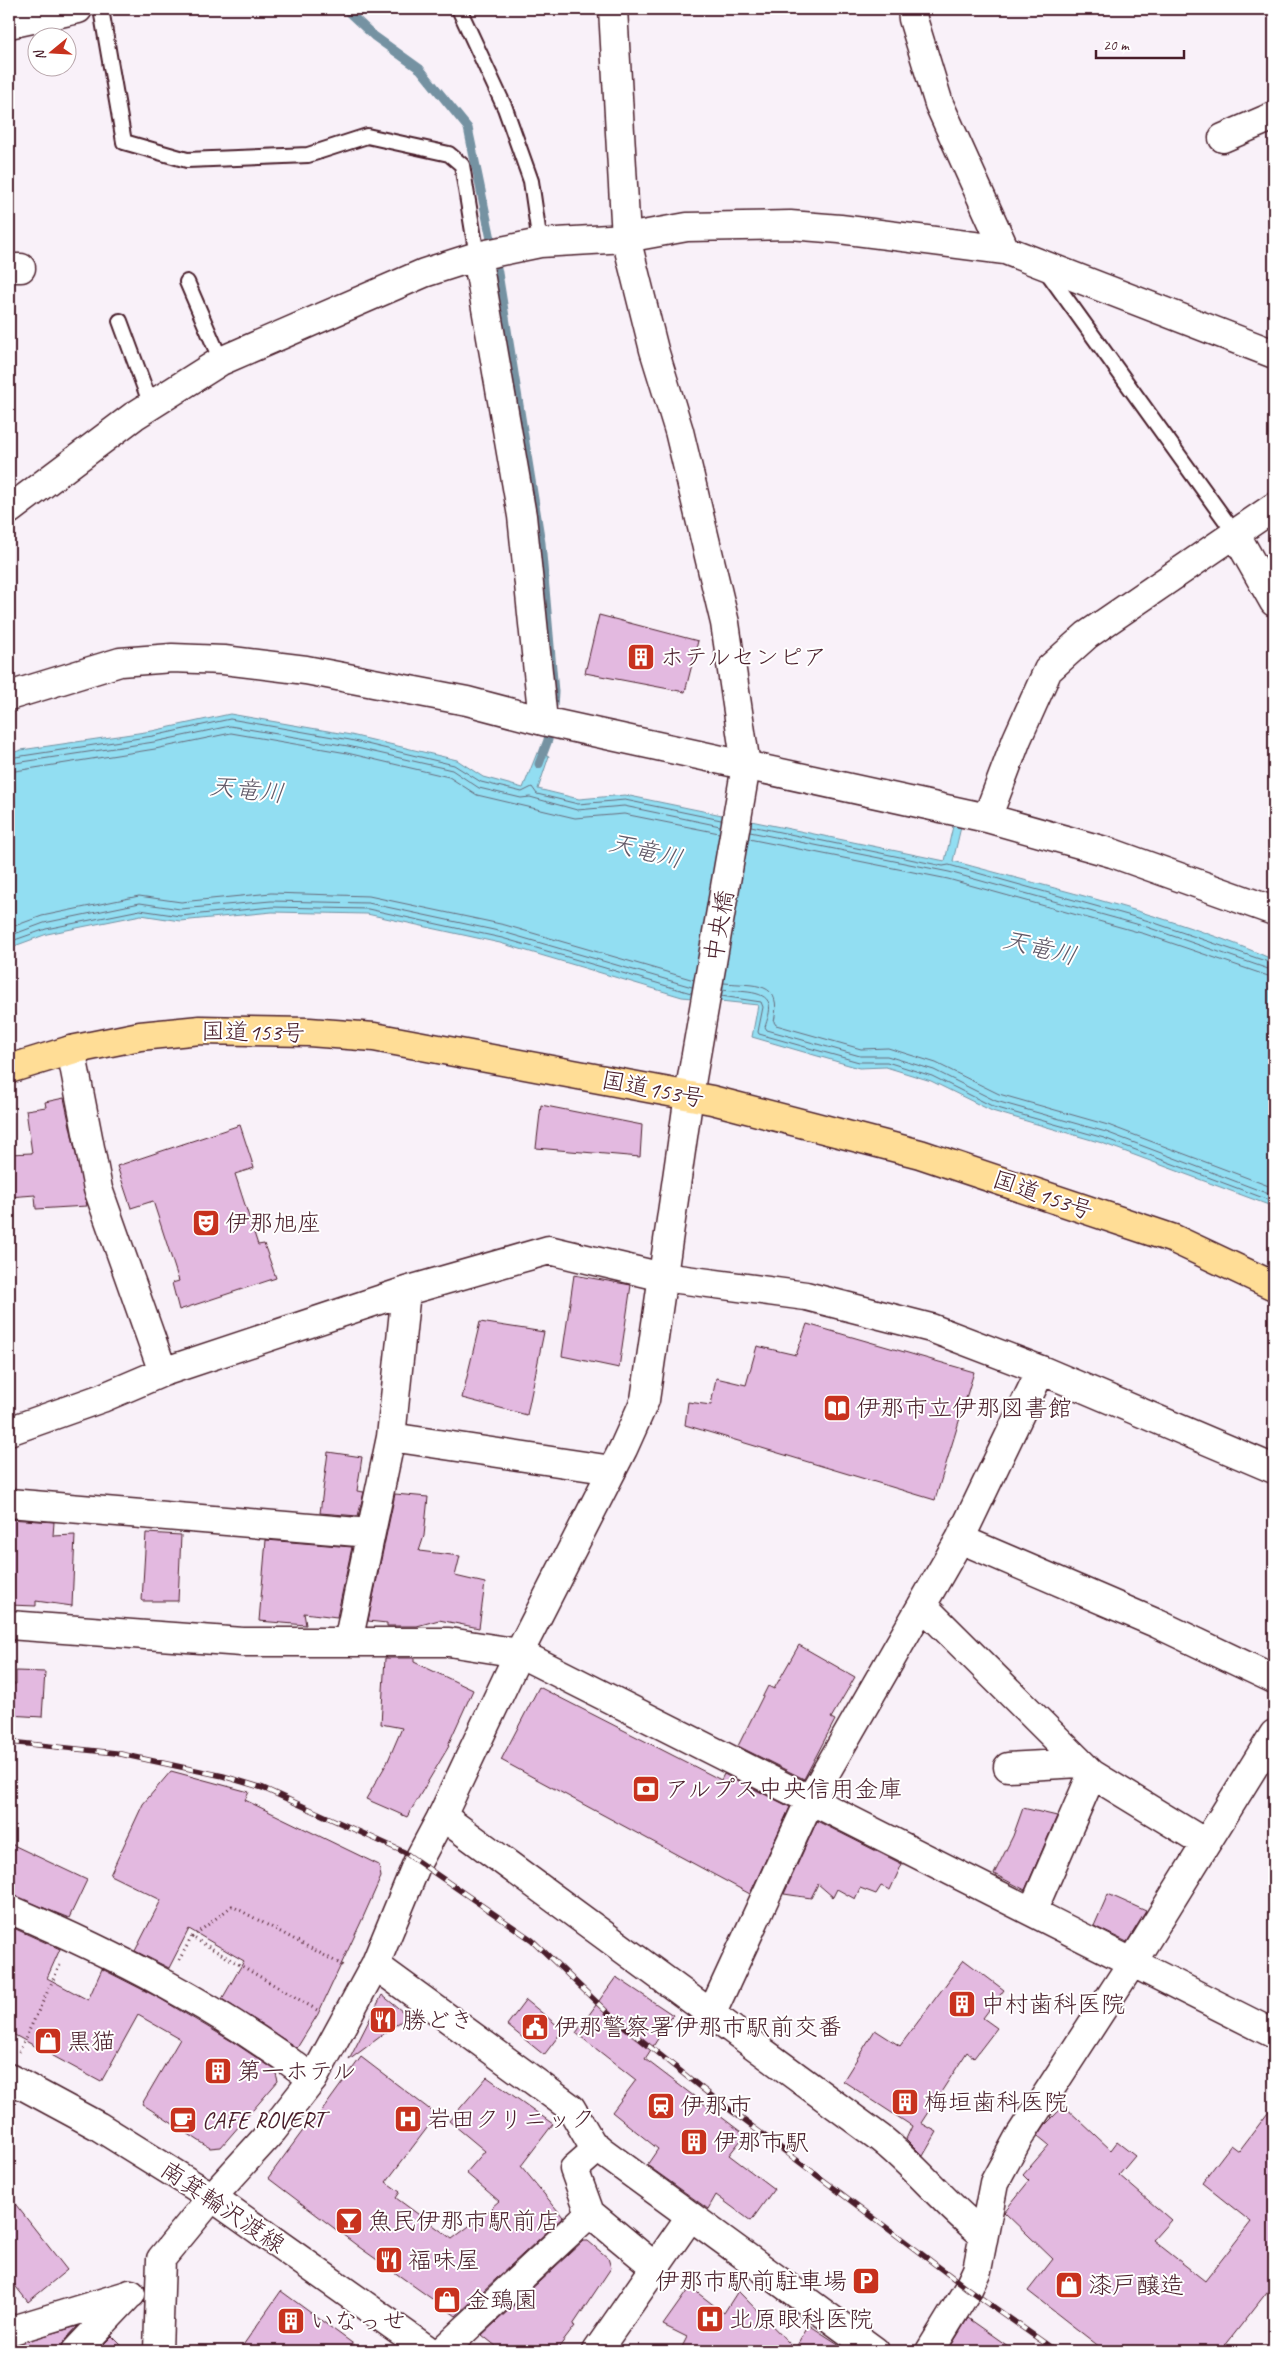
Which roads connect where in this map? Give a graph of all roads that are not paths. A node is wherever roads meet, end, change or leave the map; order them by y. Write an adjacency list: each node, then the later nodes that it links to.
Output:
1 (101, 9): 12 (lane)
2 (459, 9): 10 (lane)
3 (613, 9): 9 (street, 中央橋)
4 (912, 9): 11 (street)
5 (66, 10): 6 (street)
6 (9, 24)
7 (1274, 116): 8 (street)
8 (1223, 138)
9 (626, 238): 10 (street); 11 (street); 25 (street, 中央橋)
10 (540, 243): 12 (street)
11 (1005, 250): 13 (street)
12 (477, 256): 17 (street); 24 (street)
13 (1041, 265): 16 (street); 21 (lane)
14 (187, 282): 17 (lane)
15 (120, 321): 18 (lane)
16 (1274, 354)
17 (221, 361): 18 (street)
18 (152, 405): 20 (street)
19 (1274, 507): 21 (street)
20 (9, 510)
21 (1236, 535): 22 (street); 26 (street)
22 (1274, 602)
23 (9, 696): 24 (street)
24 (543, 721): 25 (street)
25 (745, 772): 26 (street); 30 (street, 中央橋)
26 (987, 818): 27 (street)
27 (1274, 911)
28 (71, 1050): 29 (highway, 国道153号); 30 (highway, 国道153号); 35 (street)
29 (9, 1070)
30 (692, 1084): 31 (street, 中央橋); 32 (highway, 国道153号)
31 (663, 1276): 33 (street); 34 (street); 39 (street, 中央橋)
32 (1274, 1286)
33 (406, 1291): 35 (street); 37 (street)
34 (1041, 1370): 38 (street); 42 (street)
35 (162, 1372): 36 (street)
36 (9, 1432)
37 (391, 1437): 39 (street); 41 (street)
38 (1274, 1469)
39 (612, 1470): 46 (street, 中央橋)
40 (9, 1503): 41 (street)
41 (370, 1533): 45 (street)
42 (960, 1539): 43 (street); 47 (street)
43 (922, 1605): 50 (street); 51 (street)
44 (9, 1625): 45 (street)
45 (348, 1642): 46 (street)
46 (519, 1652): 51 (street); 52 (street, 中央橋)
47 (1274, 1679)
48 (1274, 1734): 53 (street)
49 (1008, 1767): 50 (street)
50 (1086, 1769): 53 (street); 55 (street)
51 (810, 1800): 55 (street); 58 (street)
52 (442, 1816): 57 (street, 中央橋); 58 (street)
53 (1205, 1843): 56 (street)
54 (9, 1909): 61 (street)
55 (1032, 1912): 56 (street)
56 (1132, 1962): 59 (street); 66 (street)
57 (363, 1967): 61 (street, 中央橋); 62 (street)
58 (711, 2015): 66 (street)
59 (1274, 2034)
60 (13, 2068): 63 (street, 南箕輪沢渡線)
61 (313, 2078): 63 (street, 中央橋)
62 (598, 2148): 64 (street); 65 (street)
63 (212, 2197): 67 (street, 中央橋); 73 (street, 南箕輪沢渡線)
64 (590, 2212): 68 (street); 74 (street)
65 (690, 2217): 68 (street); 76 (street)
66 (984, 2234): 77 (street)
67 (160, 2259): 69 (street, 中央橋); 72 (street)
68 (656, 2267): 75 (street)
69 (130, 2294): 70 (street); 71 (street, 中央橋)
70 (9, 2331)
71 (76, 2351)
72 (158, 2351)
73 (429, 2351)
74 (442, 2351)
75 (597, 2351)
76 (875, 2351)
77 (930, 2351)

